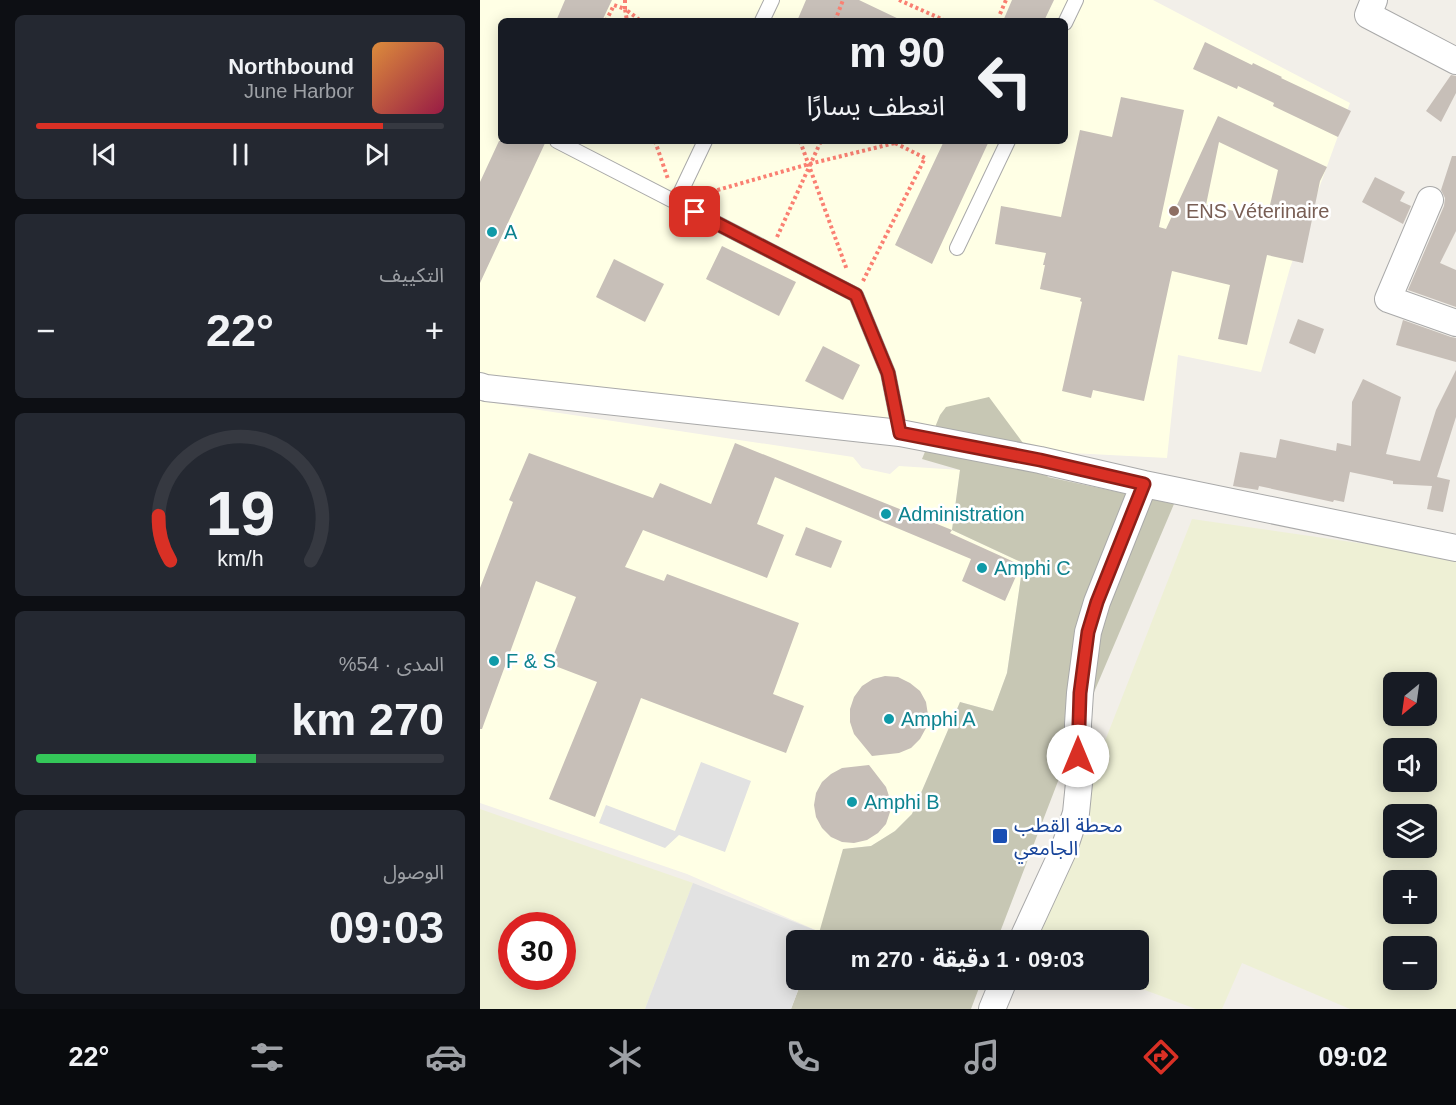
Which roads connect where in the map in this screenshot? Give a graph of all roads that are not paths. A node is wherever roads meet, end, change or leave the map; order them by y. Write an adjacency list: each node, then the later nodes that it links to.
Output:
1 (772, 0): 4 (lane)
2 (1076, 0): 5 (lane)
3 (1374, 0): 6 (street)
4 (763, 18)
5 (1067, 18)
6 (1456, 61)
7 (562, 144): 11 (lane)
8 (704, 144): 11 (lane)
9 (1007, 144): 12 (lane)
10 (1430, 200): 13 (street)
11 (676, 202): 15 (lane)
12 (957, 248)
13 (1456, 323)
14 (480, 386): 15 (street)
15 (900, 433): 16 (street)
16 (1144, 484): 17 (street); 18 (street)
17 (1456, 548)
18 (1027, 930)
19 (1000, 990): 20 (street)
20 (992, 1009)

